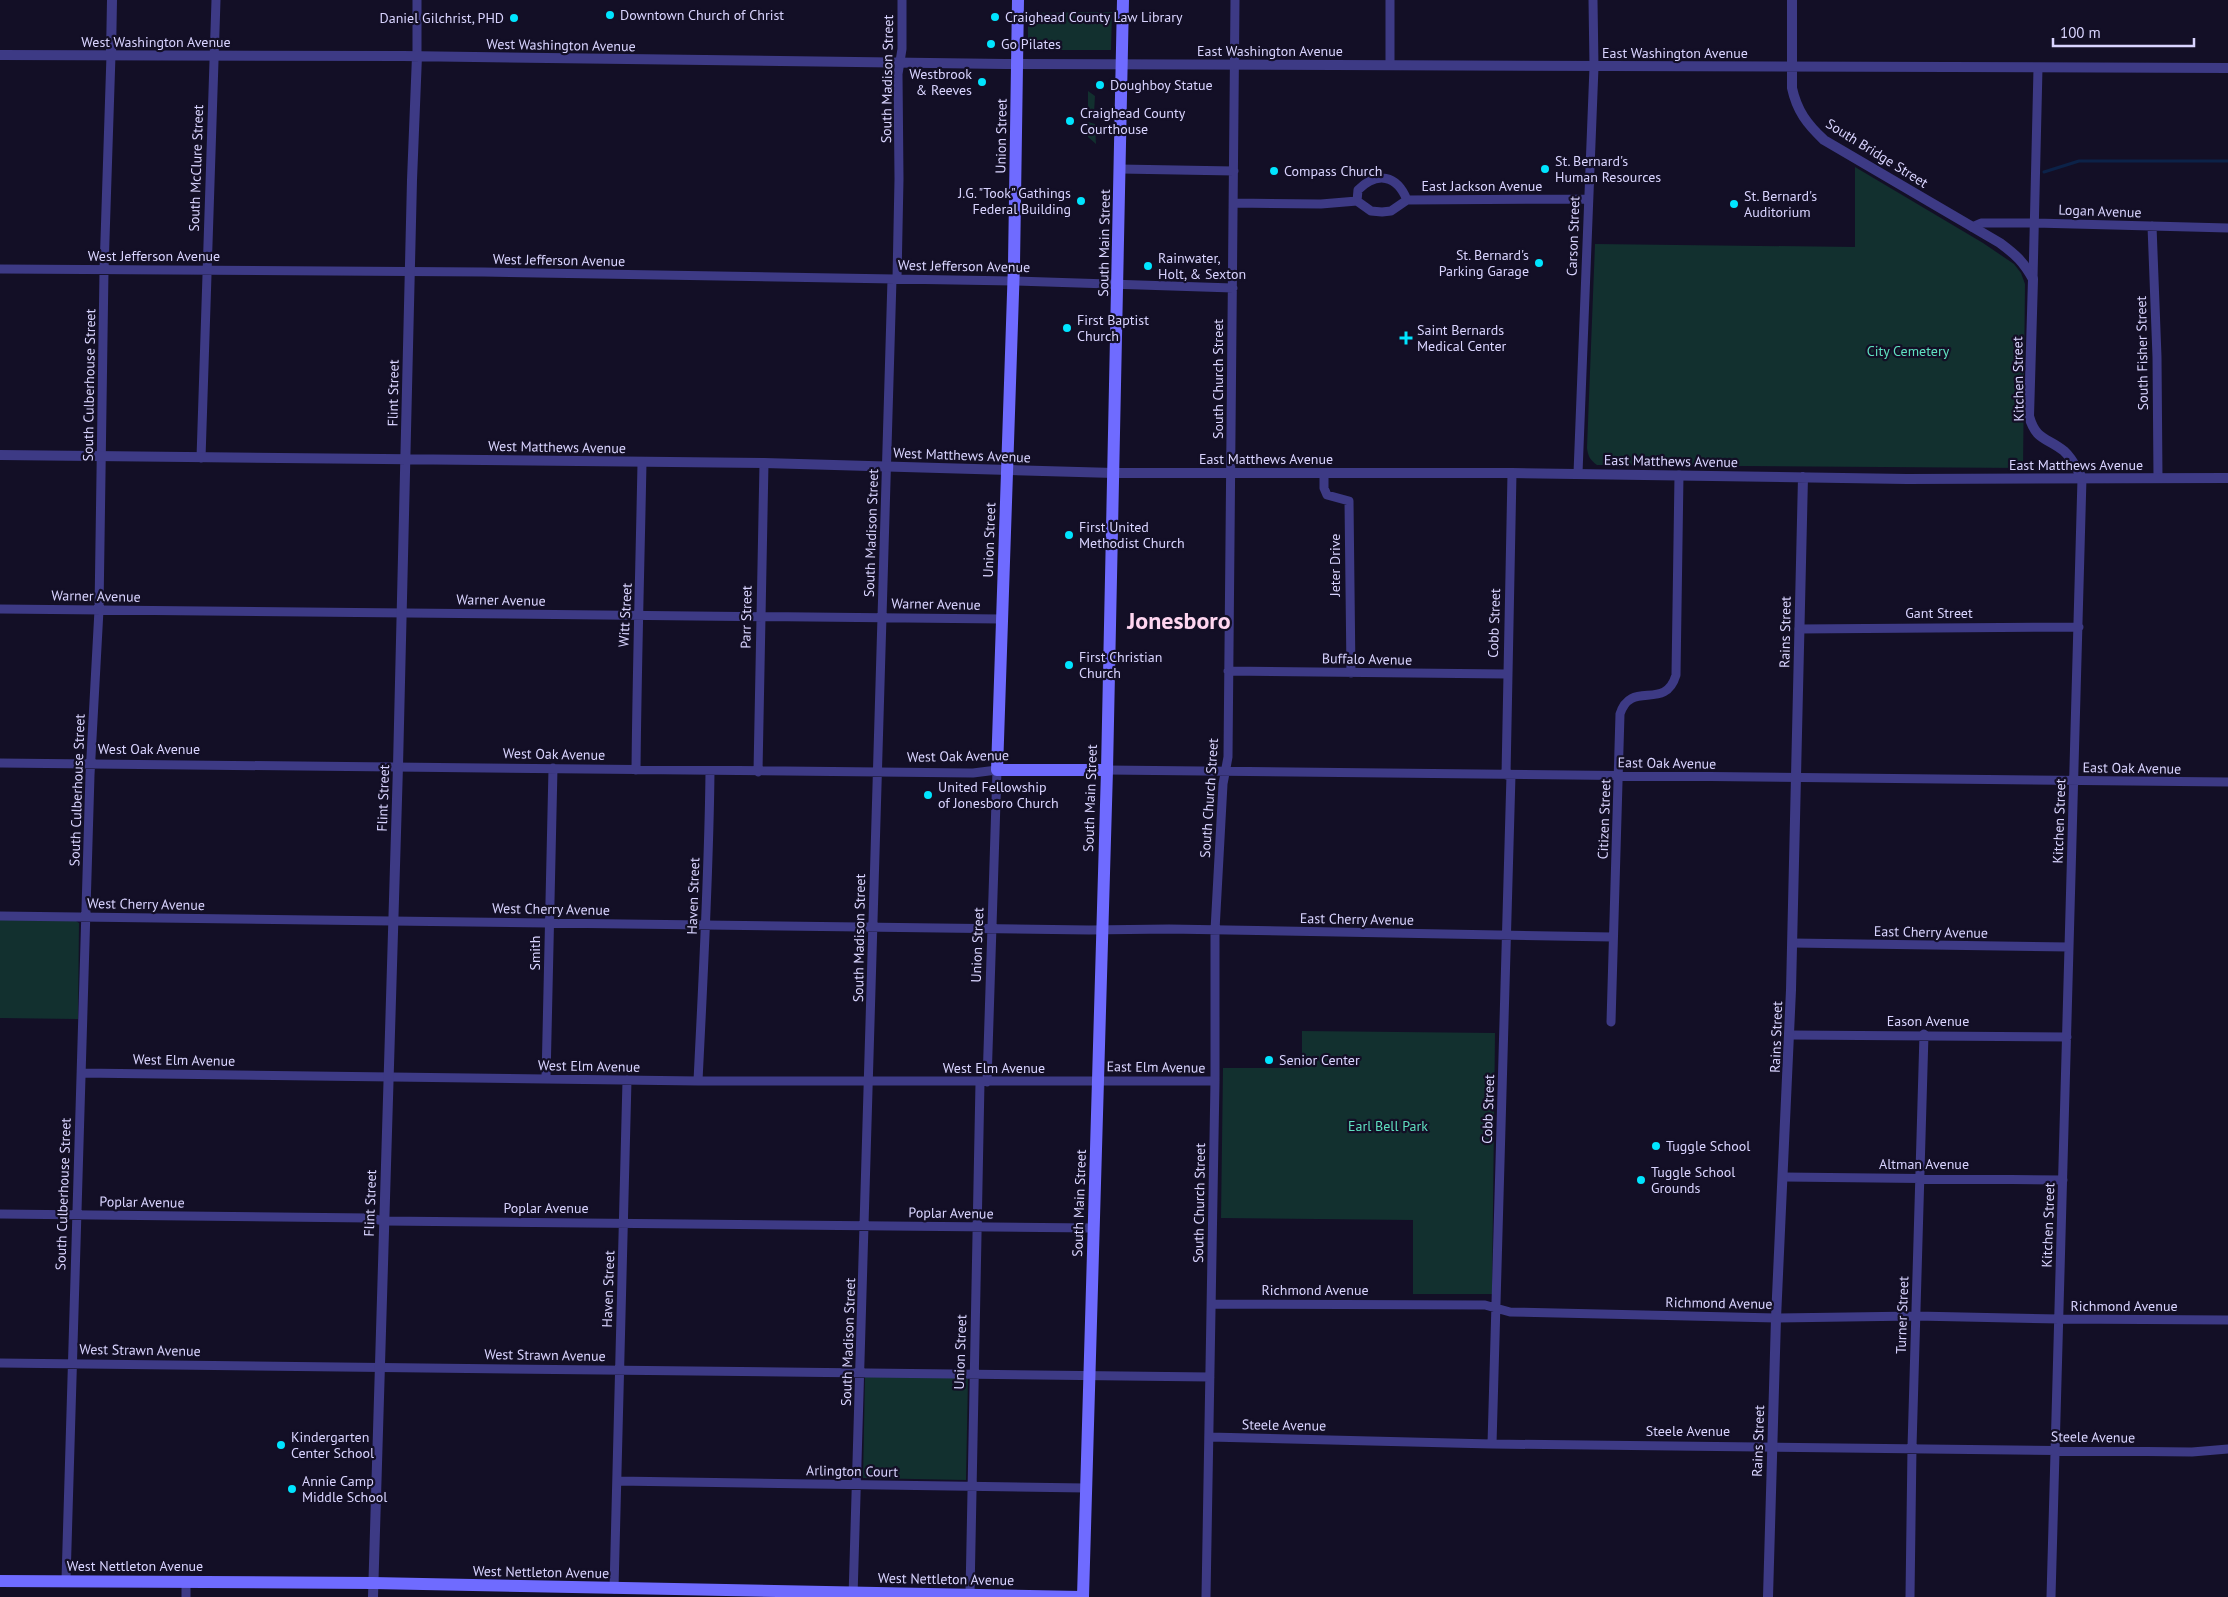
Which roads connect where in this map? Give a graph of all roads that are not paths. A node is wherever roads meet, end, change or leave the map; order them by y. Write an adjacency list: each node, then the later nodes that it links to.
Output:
1 (112, 0): 12 (street, South Culberhouse Street)
2 (216, 0): 13 (street, South McClure Street)
3 (417, 0): 14 (street, Flint Street)
4 (902, 0): 15 (street, South Madison Street)
5 (1018, 0): 16 (main road, Union Street)
6 (1123, 0): 17 (main road, South Main Street)
7 (1235, 0): 18 (street, South Church Street)
8 (1390, 0): 19 (street)
9 (1593, 0): 20 (street, Carson Street)
10 (1792, 0): 21 (street, South Bridge Street)
11 (0, 55): 12 (street, West Washington Avenue)
12 (111, 55): 13 (street, West Washington Avenue); 35 (street, South Culberhouse Street)
13 (213, 56): 14 (street, West Washington Avenue); 36 (street, South McClure Street)
14 (417, 56): 15 (street, West Washington Avenue); 37 (street, Flint Street)
15 (899, 62): 16 (street, West Washington Avenue); 38 (street, South Madison Street)
16 (1018, 64): 17 (street, West Washington Avenue); 40 (main road, Union Street)
17 (1122, 64): 18 (street, East Washington Avenue); 24 (main road, South Main Street)
18 (1234, 64): 19 (street, East Washington Avenue); 25 (street, South Church Street)
19 (1390, 65): 20 (street, East Washington Avenue)
20 (1594, 67): 21 (street, East Washington Avenue); 26 (street, Carson Street)
21 (1791, 67): 22 (street, East Washington Avenue); 32 (street, South Bridge Street)
22 (2038, 68): 23 (street, East Washington Avenue); 30 (street, Kitchen Street)
23 (2228, 68)
24 (1120, 169): 25 (street); 41 (main road, South Main Street)
25 (1234, 171): 29 (street, South Church Street)
26 (1588, 199): 27 (street, East Jackson Avenue); 55 (street, Carson Street)
27 (1407, 200): 28 (street, East Jackson Avenue); 28 (street)
28 (1357, 201): 29 (street)
29 (1234, 203): 42 (street, South Church Street)
30 (2035, 223): 31 (street, Logan Avenue); 32 (street, Logan Avenue); 39 (street, Kitchen Street)
31 (2152, 226): 33 (street, Logan Avenue); 59 (street, South Fisher Street)
32 (1972, 227): 39 (street, South Bridge Street)
33 (2228, 228)
34 (0, 269): 35 (street, West Jefferson Avenue)
35 (104, 270): 36 (street, West Jefferson Avenue); 44 (street, South Culberhouse Street)
36 (207, 270): 37 (street, West Jefferson Avenue); 45 (street, South McClure Street)
37 (410, 272): 38 (street, West Jefferson Avenue); 46 (street, Flint Street)
38 (894, 279): 40 (street, West Jefferson Avenue); 49 (street, South Madison Street)
39 (2033, 279): 58 (street, Kitchen Street)
40 (1013, 281): 41 (street, West Jefferson Avenue); 50 (main road, Union Street)
41 (1118, 285): 42 (street, West Jefferson Avenue); 51 (main road, South Main Street)
42 (1232, 288): 52 (street, South Church Street)
43 (0, 455): 44 (street, West Matthews Avenue)
44 (102, 456): 45 (street, West Matthews Avenue); 62 (street, South Culberhouse Street)
45 (201, 458): 46 (street, West Matthews Avenue)
46 (405, 459): 47 (street, West Matthews Avenue); 63 (street, Flint Street)
47 (642, 462): 48 (street, West Matthews Avenue); 64 (street, Witt Street)
48 (764, 464): 49 (street, West Matthews Avenue); 65 (street, Parr Street)
49 (887, 466): 50 (street, West Matthews Avenue); 66 (street, South Madison Street)
50 (1007, 470): 51 (street, West Matthews Avenue); 67 (main road, Union Street)
51 (1114, 472): 52 (street, East Matthews Avenue); 79 (main road, South Main Street)
52 (1231, 472): 54 (street, East Matthews Avenue); 70 (street, South Church Street)
53 (1512, 472): 54 (street, East Matthews Avenue); 55 (street, East Matthews Avenue); 72 (street, Cobb Street)
54 (1324, 473): 71 (street, Jeter Drive)
55 (1578, 473): 56 (street, East Matthews Avenue)
56 (1679, 475): 57 (street, East Matthews Avenue); 85 (street, Citizen Street)
57 (1803, 477): 58 (street, East Matthews Avenue); 69 (street, Rains Street)
58 (2082, 478): 59 (street, East Matthews Avenue); 68 (street, Kitchen Street)
59 (2158, 478): 60 (street, East Matthews Avenue)
60 (2228, 478)
61 (0, 609): 62 (street, Warner Avenue)
62 (99, 610): 63 (street, Warner Avenue); 74 (street, South Culberhouse Street)
63 (401, 612): 64 (street, Warner Avenue); 75 (street, Flint Street)
64 (638, 615): 65 (street, Warner Avenue); 77 (street, Witt Street)
65 (760, 615): 66 (street, Warner Avenue); 82 (street, Parr Street)
66 (882, 617): 67 (street, Warner Avenue); 83 (street, South Madison Street)
67 (1001, 619): 78 (main road, Union Street)
68 (2079, 627): 69 (street, Gant Street); 87 (street, Kitchen Street)
69 (1799, 630): 86 (street, Rains Street)
70 (1228, 672): 71 (street, Buffalo Avenue); 81 (street, South Church Street)
71 (1351, 673): 72 (street, Buffalo Avenue)
72 (1506, 674): 84 (street, Cobb Street)
73 (0, 763): 74 (street, West Oak Avenue)
74 (90, 764): 75 (street, West Oak Avenue); 90 (street, South Culberhouse Street)
75 (398, 766): 76 (street, West Oak Avenue); 91 (street, Flint Street)
76 (553, 768): 77 (street, West Oak Avenue); 92 (street, Smith)
77 (636, 770): 80 (street, West Oak Avenue)
78 (997, 770): 79 (main road, West Oak Avenue); 83 (street, West Oak Avenue); 95 (street, Union Street)
79 (1107, 770): 81 (street, East Oak Avenue); 96 (main road, South Main Street)
80 (710, 771): 82 (street, West Oak Avenue); 93 (street, Haven Street)
81 (1225, 771): 84 (street, East Oak Avenue); 97 (street, South Church Street)
82 (758, 772): 83 (street, West Oak Avenue)
83 (877, 772): 94 (street, South Madison Street)
84 (1508, 775): 85 (street, East Oak Avenue); 98 (street, Cobb Street)
85 (1619, 776): 86 (street, East Oak Avenue); 99 (street, Citizen Street)
86 (1796, 778): 87 (street, East Oak Avenue); 100 (street, Rains Street)
87 (2074, 781): 88 (street, East Oak Avenue); 101 (street, Kitchen Street)
88 (2228, 782)
89 (0, 916): 90 (street, West Cherry Avenue)
90 (86, 917): 91 (street, West Cherry Avenue); 106 (street, South Culberhouse Street)
91 (393, 921): 92 (street, West Cherry Avenue); 107 (street, Flint Street)
92 (548, 923): 93 (street, West Cherry Avenue); 108 (street, Smith)
93 (706, 925): 94 (street, West Cherry Avenue); 112 (street, Haven Street)
94 (873, 926): 95 (street, West Cherry Avenue); 110 (street, South Madison Street)
95 (992, 928): 96 (street, West Cherry Avenue); 114 (street, Union Street)
96 (1101, 929): 97 (street, East Cherry Avenue); 111 (main road, South Main Street)
97 (1215, 930): 98 (street, East Cherry Avenue); 113 (street, South Church Street)
98 (1507, 936): 99 (street, East Cherry Avenue); 126 (street, Cobb Street)
99 (1612, 937): 102 (street, Citizen Street)
100 (1793, 944): 101 (street, East Cherry Avenue); 104 (street, Rains Street)
101 (2070, 947): 105 (street, Kitchen Street)
102 (1611, 1022)
103 (1924, 1034): 104 (street, Eason Avenue); 105 (street, Eason Avenue); 116 (street, Turner Street)
104 (1790, 1035): 115 (street, Rains Street)
105 (2066, 1036): 117 (street, Kitchen Street)
106 (81, 1073): 107 (street, West Elm Avenue); 119 (street, South Culberhouse Street)
107 (389, 1076): 108 (street, West Elm Avenue); 120 (street, Flint Street)
108 (546, 1079): 109 (street, West Elm Avenue)
109 (627, 1080): 112 (street, West Elm Avenue); 121 (street, Haven Street)
110 (870, 1080): 112 (street, West Elm Avenue); 114 (street, West Elm Avenue); 122 (street, South Madison Street)
111 (1097, 1080): 113 (street, East Elm Avenue); 114 (street, West Elm Avenue); 124 (main road, South Main Street)
112 (698, 1081)
113 (1215, 1081): 125 (street, South Church Street)
114 (984, 1082): 123 (street, Union Street)
115 (1784, 1177): 116 (street, Altman Avenue); 128 (street, Rains Street)
116 (1920, 1177): 117 (street, Altman Avenue); 127 (street, Turner Street)
117 (2063, 1180): 129 (street, Kitchen Street)
118 (0, 1214): 119 (street, Poplar Avenue)
119 (76, 1215): 120 (street, Poplar Avenue); 132 (street, South Culberhouse Street)
120 (384, 1221): 121 (street, Poplar Avenue); 133 (street, Flint Street)
121 (624, 1222): 122 (street, Poplar Avenue); 134 (street, Haven Street)
122 (865, 1226): 123 (street, Poplar Avenue); 135 (street, South Madison Street)
123 (977, 1227): 124 (street, Poplar Avenue); 136 (street, Union Street)
124 (1093, 1228): 137 (main road, South Main Street)
125 (1211, 1304): 126 (street, Richmond Avenue); 138 (street, South Church Street)
126 (1496, 1309): 128 (street, Richmond Avenue); 140 (street, Cobb Street)
127 (1916, 1316): 128 (street, Richmond Avenue); 129 (street, Richmond Avenue); 142 (street, Turner Street)
128 (1776, 1318): 141 (street, Rains Street)
129 (2059, 1320): 130 (street, Richmond Avenue); 144 (street, Kitchen Street)
130 (2228, 1320)
131 (0, 1362): 132 (street, West Strawn Avenue)
132 (71, 1363): 133 (street, West Strawn Avenue); 149 (street, South Culberhouse Street)
133 (379, 1367): 134 (street, West Strawn Avenue); 152 (street, Flint Street)
134 (620, 1369): 135 (street, West Strawn Avenue); 145 (street, Haven Street)
135 (860, 1372): 136 (street, West Strawn Avenue); 146 (street, South Madison Street)
136 (975, 1373): 137 (street, West Strawn Avenue); 147 (street, Union Street)
137 (1089, 1374): 138 (street, West Strawn Avenue); 148 (main road, South Main Street)
138 (1210, 1377): 139 (street, South Church Street)
139 (1208, 1437): 140 (street, Steele Avenue); 159 (street, South Church Street)
140 (1492, 1444): 141 (street, Steele Avenue)
141 (1772, 1446): 142 (street, Steele Avenue); 160 (street, Rains Street)
142 (1912, 1448): 144 (street, Steele Avenue); 161 (street, Turner Street)
143 (2228, 1449): 144 (street, Steele Avenue)
144 (2055, 1450): 162 (street, Kitchen Street)
145 (617, 1481): 146 (street, Arlington Court); 153 (street, Haven Street)
146 (857, 1485): 147 (street, Arlington Court); 155 (street, South Madison Street)
147 (972, 1486): 148 (street, Arlington Court); 154 (street, Union Street)
148 (1086, 1488): 158 (main road, South Main Street)
149 (66, 1580): 150 (main road, West Nettleton Avenue); 151 (main road, West Nettleton Avenue)
150 (0, 1581)
151 (186, 1581): 152 (main road, West Nettleton Avenue); 156 (street)
152 (373, 1584): 153 (main road, West Nettleton Avenue); 157 (street, Flint Street)
153 (611, 1591): 155 (main road, West Nettleton Avenue)
154 (970, 1594): 155 (main road, West Nettleton Avenue); 158 (main road, West Nettleton Avenue)
155 (853, 1595)
156 (186, 1597)
157 (373, 1597)
158 (1082, 1597)
159 (1206, 1597)
160 (1768, 1597)
161 (1910, 1597)
162 (2051, 1597)

